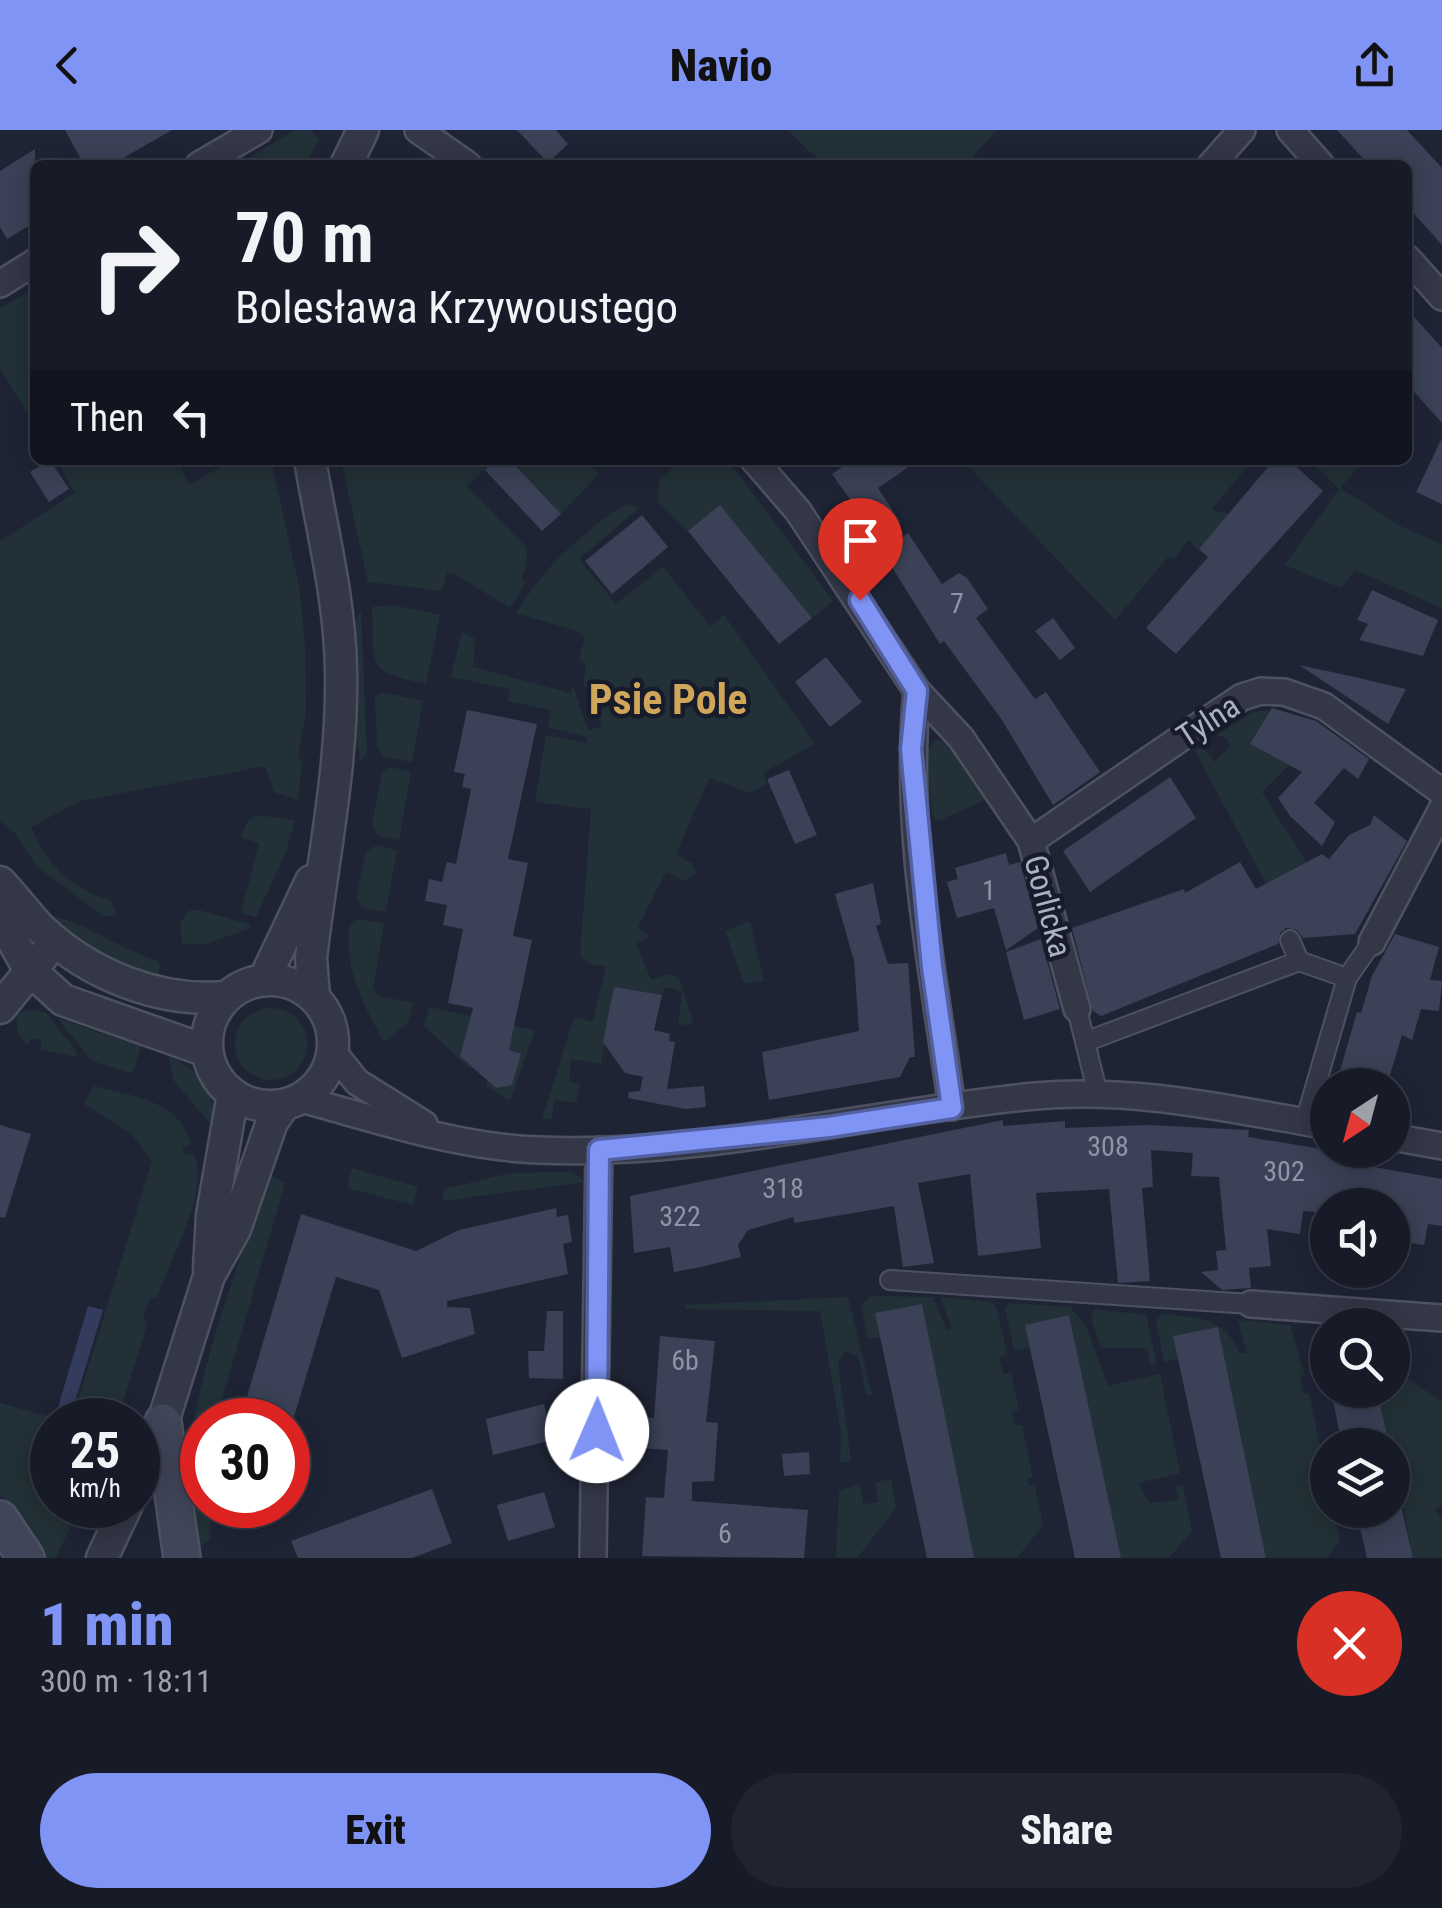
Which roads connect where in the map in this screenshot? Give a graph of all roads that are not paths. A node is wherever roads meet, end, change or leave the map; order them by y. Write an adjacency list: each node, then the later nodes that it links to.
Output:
1 (259, 130): 7 (street)
2 (363, 130): 8 (street)
3 (418, 130): 6 (street)
4 (1242, 130): 9 (street)
5 (1290, 130): 10 (street)
6 (460, 148)
7 (208, 160)
8 (348, 160)
9 (1216, 160)
10 (1317, 160)
11 (1412, 263): 14 (street)
12 (30, 265): 13 (street)
13 (0, 284)
14 (1442, 297)
15 (311, 465): 21 (street)
16 (758, 465): 17 (street, Gorlicka)
17 (917, 691): 20 (street, Gorlicka); 43 (street)
18 (1442, 792): 20 (street, Tylna)
19 (1442, 810): 25 (street)
20 (1032, 841): 35 (street, Gorlicka)
21 (322, 860): 31 (street); 33 (street)
22 (0, 882): 26 (street)
23 (0, 918): 28 (street)
24 (1290, 940): 27 (street)
25 (1372, 942): 29 (street)
26 (58, 943): 28 (street); 32 (street)
27 (1299, 961): 29 (street); 36 (street)
28 (29, 969): 30 (street); 34 (street); 37 (street)
29 (1347, 978): 39 (street)
30 (0, 980)
31 (264, 980): 32 (street); 33 (street)
32 (226, 997): 37 (street)
33 (314, 997): 38 (street)
34 (0, 1008)
35 (1077, 1008): 36 (street, Gorlicka)
36 (1085, 1042): 41 (street, Gorlicka)
37 (207, 1051): 40 (street)
38 (333, 1052): 42 (street); 45 (street)
39 (1328, 1068)
40 (234, 1094): 42 (street); 49 (street)
41 (1098, 1094): 43 (street); 44 (street)
42 (292, 1102): 45 (street); 49 (street)
43 (952, 1108): 48 (street)
44 (1310, 1123)
45 (445, 1138): 48 (street)
46 (1410, 1140): 47 (street)
47 (1442, 1146)
48 (599, 1150): 60 (street)
49 (208, 1276): 53 (street)
50 (890, 1280): 51 (street)
51 (1251, 1304): 52 (street)
52 (1442, 1318)
53 (163, 1422): 54 (street); 57 (main road)
54 (160, 1429)
55 (0, 1520): 58 (main road)
56 (116, 1528): 59 (street)
57 (181, 1554)
58 (26, 1558)
59 (102, 1558)
60 (593, 1558)

